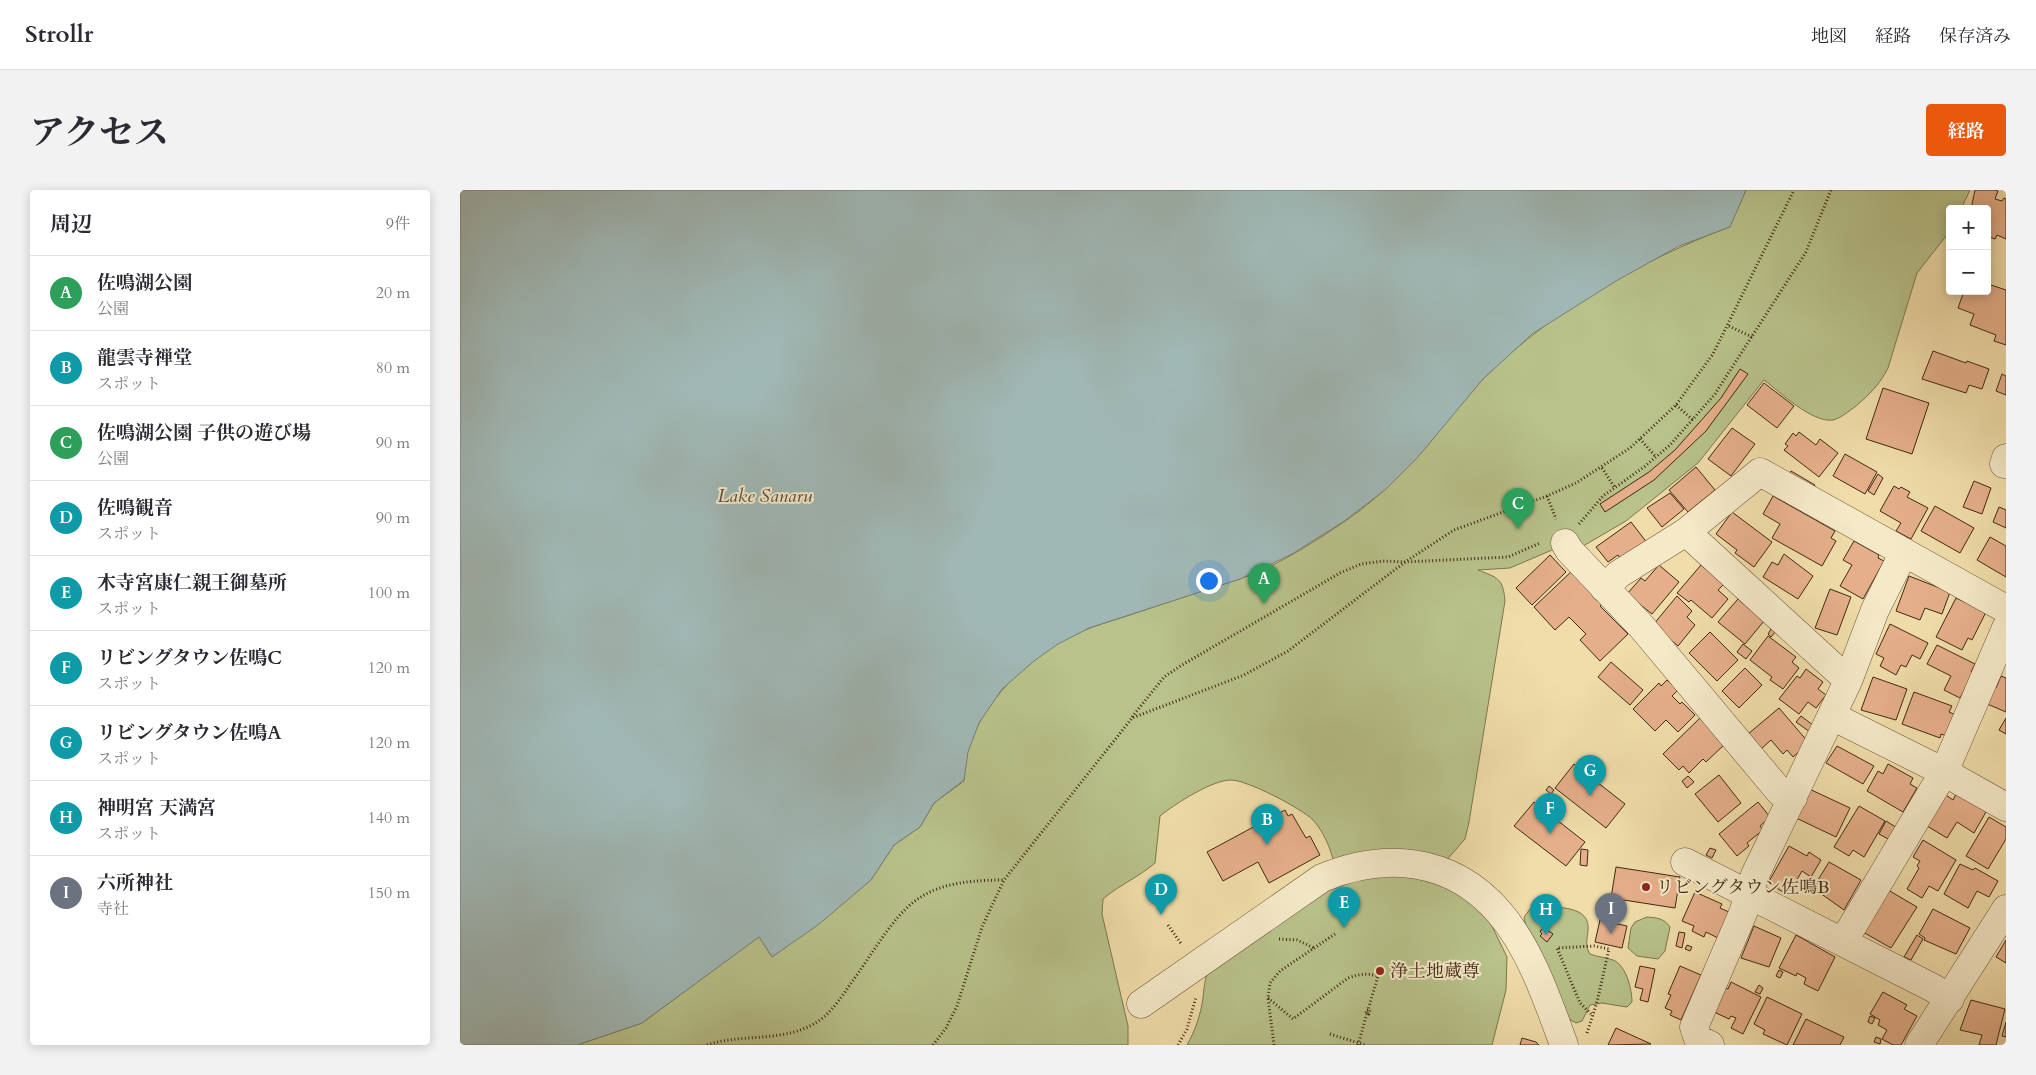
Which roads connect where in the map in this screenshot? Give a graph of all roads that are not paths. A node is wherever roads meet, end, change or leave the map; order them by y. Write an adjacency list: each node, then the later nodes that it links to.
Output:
1 (1686, 532): 3 (street); 4 (street); 7 (street)
2 (1562, 538): 4 (street)
3 (1904, 552): 5 (street); 7 (street)
4 (1604, 588): 10 (street)
5 (2006, 609)
6 (2006, 628): 9 (street)
7 (1850, 676): 8 (street)
8 (1832, 716): 9 (street); 10 (street)
9 (1944, 772): 11 (street); 15 (street)
10 (1793, 798): 13 (street)
11 (2006, 807)
12 (1685, 862): 13 (street)
13 (1749, 894): 15 (street); 19 (street)
14 (2006, 909): 16 (street)
15 (1843, 942): 16 (street)
16 (1950, 999): 20 (street)
17 (1141, 1004): 18 (street)
18 (1564, 1045)
19 (1710, 1045)
20 (1918, 1045)

